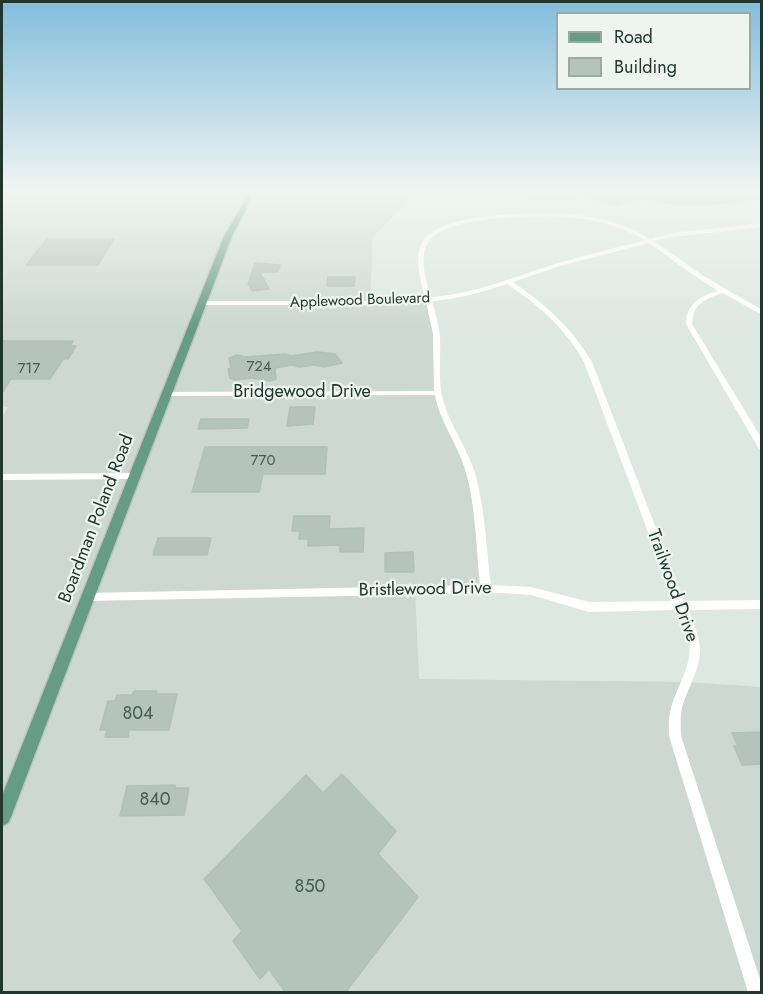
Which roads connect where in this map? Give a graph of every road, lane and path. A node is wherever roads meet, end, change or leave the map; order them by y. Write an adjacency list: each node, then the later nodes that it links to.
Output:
1 (228, 236): 9 (main road, Boardman Poland Road)
2 (432, 236): 8 (street)
3 (640, 236): 5 (street)
4 (668, 236): 5 (street, Applewood Boulevard)
5 (649, 241): 6 (street, Applewood Boulevard); 7 (street)
6 (508, 282): 8 (street, Applewood Boulevard); 19 (street, Trailwood Drive)
7 (724, 291): 10 (street); 13 (street)
8 (428, 300): 9 (street, Applewood Boulevard); 11 (street)
9 (202, 303): 12 (main road, Boardman Poland Road)
10 (762, 313)
11 (438, 393): 12 (street, Bridgewood Drive); 16 (street)
12 (166, 394): 14 (main road, Boardman Poland Road)
13 (762, 447)
14 (134, 476): 15 (street); 17 (main road, Boardman Poland Road)
15 (2, 477)
16 (486, 589): 17 (street, Bristlewood Drive); 19 (street, Bristlewood Drive)
17 (87, 597): 20 (main road, Boardman Poland Road)
18 (762, 604): 19 (street, Bristlewood Drive)
19 (681, 606): 21 (street, Trailwood Drive)
20 (2, 817)
21 (756, 993)

